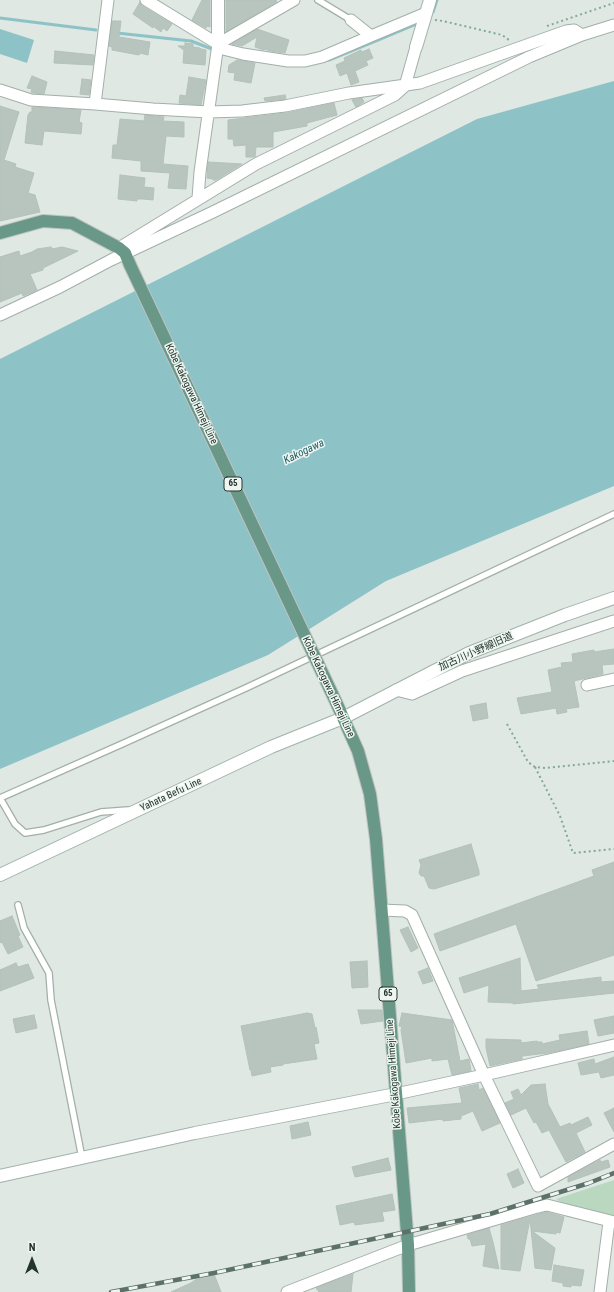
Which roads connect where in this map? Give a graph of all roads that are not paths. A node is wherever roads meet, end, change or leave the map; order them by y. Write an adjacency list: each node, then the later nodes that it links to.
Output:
1 (108, 0): 16 (street)
2 (146, 0): 12 (street)
3 (218, 0): 12 (street)
4 (294, 0): 12 (street)
5 (318, 0): 8 (lane)
6 (430, 0): 7 (street)
7 (424, 18): 11 (street); 13 (street)
8 (351, 20): 11 (street)
9 (614, 25): 10 (street)
10 (582, 35): 14 (street); 20 (street)
11 (371, 36): 12 (street)
12 (218, 44): 17 (street)
13 (416, 47): 14 (street)
14 (405, 86): 17 (street); 18 (street)
15 (0, 90): 16 (street)
16 (96, 104): 17 (street)
17 (209, 112): 18 (street)
18 (198, 198): 20 (street)
19 (0, 233): 20 (main road)
20 (122, 251): 21 (street); 28 (main road, Kobe Kakogawa Himeji Line / 65, bridge)
21 (0, 315)
22 (614, 514): 29 (lane)
23 (614, 598): 27 (street, 加古川小野線旧道)
24 (614, 622): 27 (street)
25 (614, 679): 26 (street)
26 (587, 685)
27 (396, 690): 28 (street, 加古川小野線旧道)
28 (343, 718): 30 (street, Yahata Befu Line); 33 (main road, Kobe Kakogawa Himeji Line / 65)
29 (0, 798): 30 (lane)
30 (138, 810): 31 (street, Yahata Befu Line)
31 (0, 875)
32 (18, 905): 38 (lane)
33 (381, 910): 35 (street); 36 (main road, Kobe Kakogawa Himeji Line / 65)
34 (614, 1045): 35 (street)
35 (484, 1075): 36 (street); 37 (street)
36 (396, 1094): 38 (street); 41 (main road, Kobe Kakogawa Himeji Line / 65)
37 (614, 1144)
38 (82, 1158): 39 (street)
39 (0, 1176)
40 (612, 1222): 41 (street); 44 (street)
41 (408, 1245): 42 (street); 43 (main road, Kobe Kakogawa Himeji Line / 65)
42 (294, 1291)
43 (409, 1292)
44 (600, 1292)

